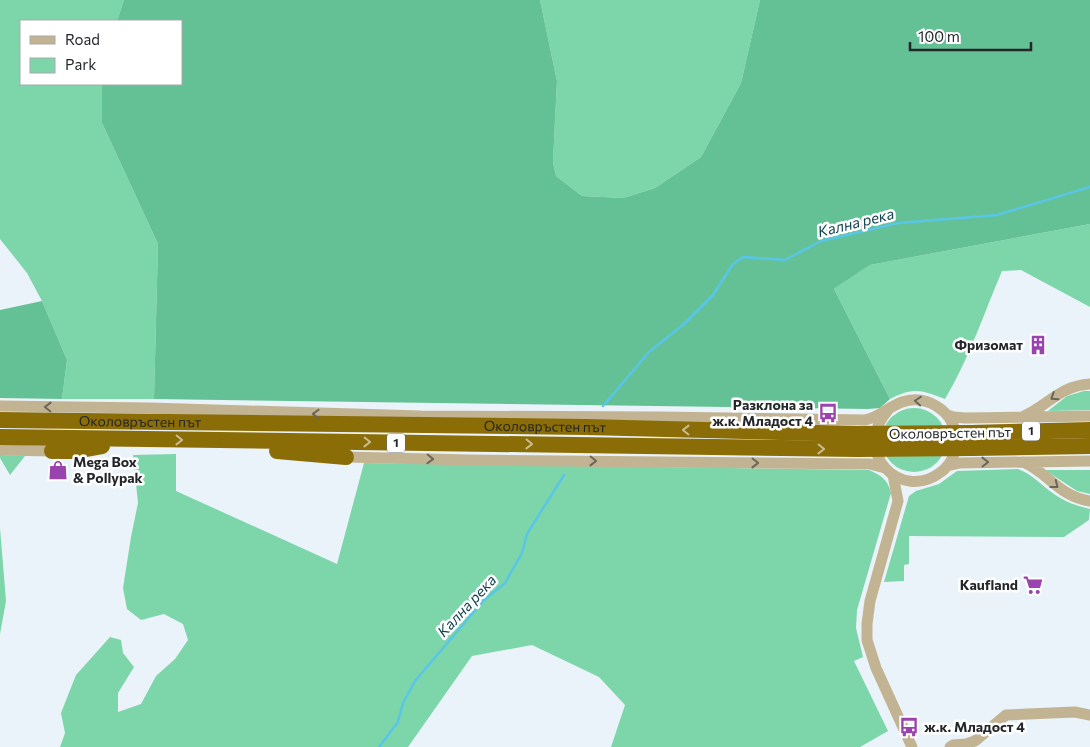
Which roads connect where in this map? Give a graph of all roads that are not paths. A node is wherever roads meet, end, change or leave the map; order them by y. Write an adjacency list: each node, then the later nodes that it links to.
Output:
1 (1090, 384): 8 (street, one-way to 8)
2 (0, 406): 4 (street, Околовръстен път, one-way to 2)
3 (888, 410): 5 (street, one-way to 3); 6 (street, Околовръстен път); 25 (street)
4 (382, 415): 6 (street, Околовръстен път); 10 (highway)
5 (947, 415): 8 (street); 24 (street)
6 (446, 416): 11 (highway)
7 (1090, 416): 8 (street)
8 (1020, 417)
9 (0, 420): 10 (highway, Околовръстен път / 1)
10 (337, 424): 11 (highway, Околовръстен път / 1)
11 (487, 426): 17 (highway, Околовръстен път / 1, one-way to 11)
12 (1090, 430): 16 (highway, Околовръстен път / 1)
13 (0, 437): 14 (highway, Околовръстен път / 1)
14 (146, 440): 15 (highway, Околовръстен път / 1, one-way to 15); 20 (highway)
15 (213, 440): 17 (highway, Околовръстен път / 1, one-way to 17); 21 (highway)
16 (972, 440): 17 (highway, Околовръстен път / 1, bridge); 18 (highway, Околовръстен път / 1)
17 (858, 442)
18 (1090, 446)
19 (0, 450): 20 (street)
20 (52, 451)
21 (346, 457): 25 (street, one-way to 25)
22 (1090, 461): 23 (street)
23 (1023, 462): 24 (street, one-way to 23); 28 (street, one-way to 28)
24 (947, 466): 26 (street)
25 (889, 471): 26 (street); 27 (street)
26 (916, 481): 27 (street)
27 (898, 500): 30 (street)
28 (1090, 501)
29 (1090, 715): 31 (street)
30 (912, 747)
31 (950, 747)

